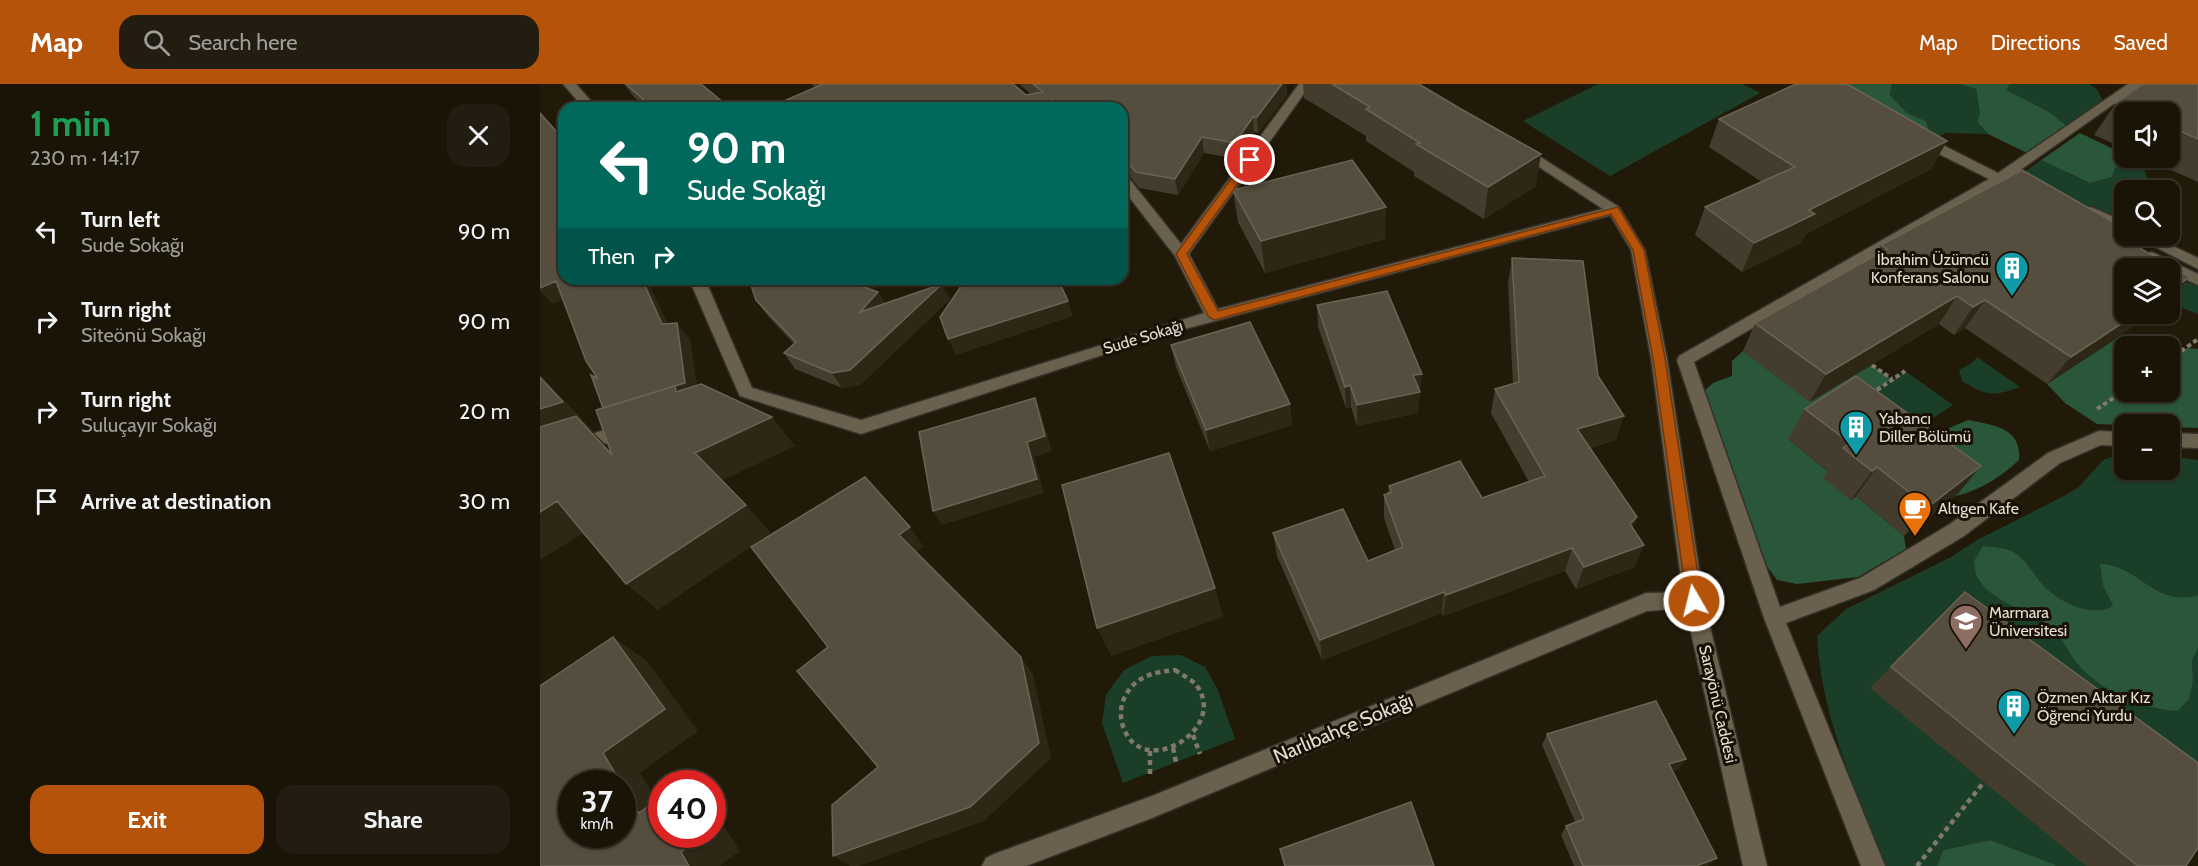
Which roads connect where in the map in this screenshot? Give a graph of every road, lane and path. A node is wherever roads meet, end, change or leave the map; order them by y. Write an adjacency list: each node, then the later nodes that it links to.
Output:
1 (569, 84): 4 (street)
2 (1305, 84): 15 (street)
3 (2136, 84): 7 (street)
4 (586, 102)
5 (1909, 133): 7 (street)
6 (1507, 139): 10 (street, Sarayönü Caddesi)
7 (2005, 175): 8 (street); 32 (street)
8 (2023, 184)
9 (1128, 186): 15 (street)
10 (1614, 210): 19 (street, Sude Sokağı); 31 (street, Sarayönü Caddesi)
11 (2114, 224): 12 (street)
12 (2114, 232)
13 (2138, 246): 17 (street)
14 (2161, 246): 16 (street)
15 (1182, 254): 19 (street)
16 (2198, 264)
17 (2198, 280)
18 (699, 285): 19 (street, Sude Sokağı)
19 (1214, 316)
20 (2198, 339): 21 (path)
21 (2180, 352)
22 (1872, 365): 24 (path)
23 (1905, 370): 24 (path)
24 (1892, 379): 25 (path)
25 (1877, 390)
26 (643, 424): 30 (street)
27 (2114, 439): 32 (street)
28 (2180, 440): 29 (street)
29 (2198, 441)
30 (540, 457)
31 (1694, 601): 35 (street, Narlıbahçe Sokağı); 36 (street, Sarayönü Caddesi)
32 (1774, 618): 37 (street)
33 (1130, 742): 33 (path)
34 (1984, 782): 38 (path)
35 (994, 866)
36 (1755, 866)
37 (1873, 866)
38 (1917, 866)

